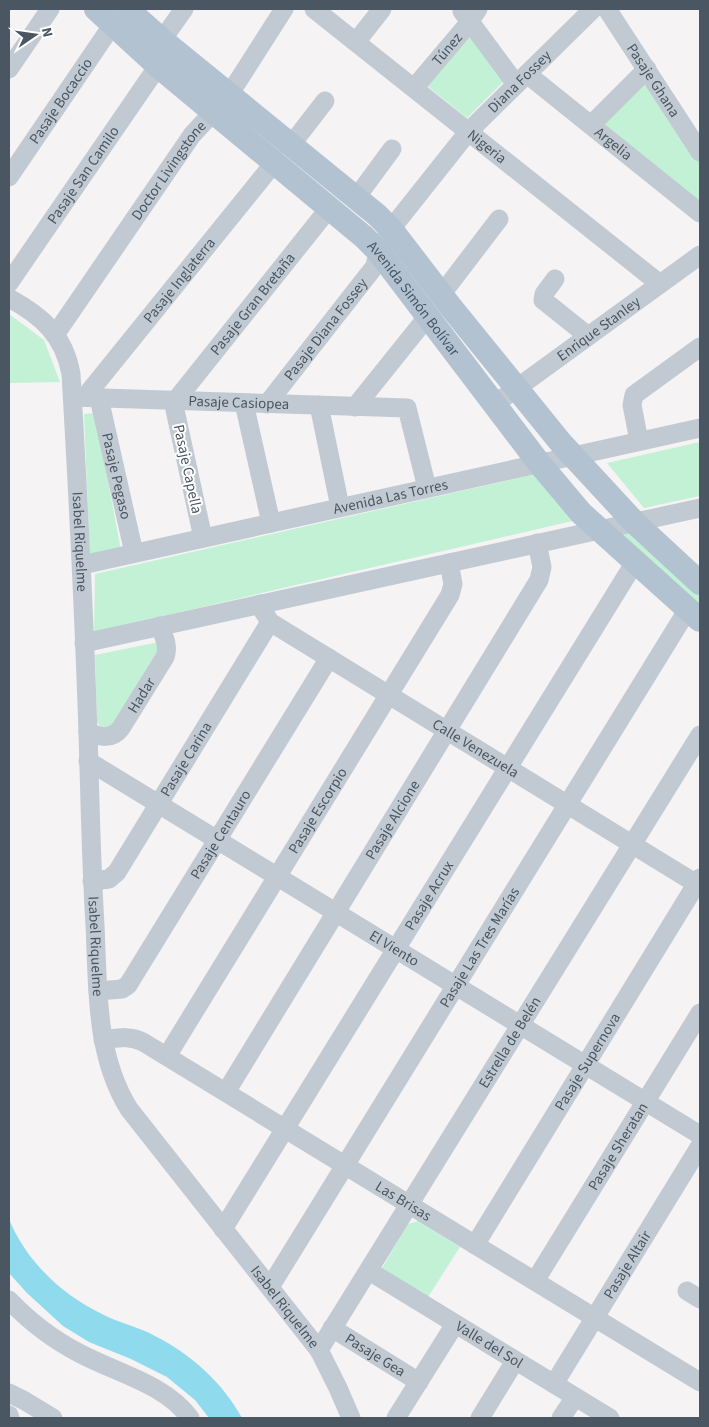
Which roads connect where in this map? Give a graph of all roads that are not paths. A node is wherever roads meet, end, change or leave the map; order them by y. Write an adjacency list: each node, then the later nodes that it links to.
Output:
1 (50, 9): 13 (street)
2 (184, 9): 10 (street)
3 (284, 9): 17 (street, Doctor Livingstone)
4 (314, 9): 11 (street, Nigeria)
5 (382, 9): 11 (street)
6 (593, 9): 15 (street, Diana Fossey)
7 (607, 9): 14 (street, Pasaje Ghana)
8 (469, 13): 15 (street, Argelia); 16 (street, Túnez)
9 (112, 14): 10 (main road, Avenida Simón Bolívar); 12 (main road, Avenida Simón Bolívar); 26 (street, Pasaje Bocaccio)
10 (162, 40): 17 (main road, Avenida Simón Bolívar)
11 (356, 42): 16 (street, Nigeria)
12 (158, 66): 19 (main road, Avenida Simón Bolívar); 35 (street, Pasaje San Camilo)
13 (9, 69)
14 (647, 70): 20 (street); 24 (street, Pasaje Ghana)
15 (522, 79): 20 (street, Argelia); 21 (street, Diana Fossey)
16 (414, 88): 21 (street, Nigeria)
17 (229, 95): 19 (street, Doctor Livingstone); 22 (main road, Avenida Simón Bolívar)
18 (325, 101): 22 (street)
19 (212, 112): 25 (main road, Avenida Simón Bolívar); 40 (street, Doctor Livingstone)
20 (591, 125): 29 (street, Argelia)
21 (468, 132): 31 (street, Diana Fossey); 36 (street, Nigeria)
22 (291, 145): 27 (main road, Avenida Simón Bolívar)
23 (392, 149): 27 (street)
24 (700, 152)
25 (274, 163): 28 (main road, Avenida Simón Bolívar); 44 (street, Pasaje Inglaterra)
26 (9, 177)
27 (356, 198): 31 (main road, Avenida Simón Bolívar)
28 (330, 208): 32 (main road, Avenida Simón Bolívar); 45 (street, Pasaje Gran Bretaña)
29 (700, 213)
30 (498, 219): 37 (street)
31 (391, 229): 32 (street, Diana Fossey); 37 (main road, Avenida Simón Bolívar)
32 (378, 251): 39 (main road, Avenida Simón Bolívar); 47 (street, Pasaje Diana Fossey)
33 (700, 254): 36 (street, Enrique Stanley)
34 (555, 279): 41 (street)
35 (9, 283)
36 (660, 284): 41 (street, Enrique Stanley)
37 (441, 294): 43 (main road, Avenida Simón Bolívar)
38 (9, 298): 40 (street)
39 (428, 316): 48 (main road, Avenida Simón Bolívar); 50 (street)
40 (55, 335): 44 (street)
41 (588, 336): 43 (street, Enrique Stanley)
42 (700, 348): 52 (street)
43 (516, 389): 48 (street, Enrique Stanley); 53 (main road, Avenida Simón Bolívar)
44 (86, 397): 45 (street, Pasaje Casiopea); 63 (street, Pasaje Pegaso); 66 (street, Isabel Riquelme)
45 (176, 400): 46 (street, Pasaje Casiopea); 61 (street, Pasaje Capella)
46 (244, 403): 47 (street, Pasaje Casiopea); 59 (street)
47 (267, 404): 49 (street, Pasaje Casiopea)
48 (495, 404): 54 (main road, Avenida Simón Bolívar)
49 (319, 405): 50 (street, Pasaje Casiopea); 56 (street)
50 (355, 406): 55 (street, Pasaje Casiopea)
51 (700, 428): 52 (street, Avenida Las Torres)
52 (639, 441): 53 (street, Avenida Las Torres)
53 (573, 456): 54 (street, Avenida Las Torres); 58 (main road, Avenida Simón Bolívar)
54 (539, 464): 55 (street, Avenida Las Torres); 60 (main road, Avenida Simón Bolívar)
55 (427, 488): 56 (street, Avenida Las Torres)
56 (340, 508): 59 (street, Avenida Las Torres)
57 (700, 508): 58 (street)
58 (634, 522): 60 (street); 67 (main road, Avenida Simón Bolívar)
59 (271, 523): 61 (street, Avenida Las Torres)
60 (599, 530): 62 (street); 64 (main road, Avenida Simón Bolívar)
61 (204, 538): 63 (street, Avenida Las Torres)
62 (538, 543): 65 (street); 75 (street, Pasaje Alcione)
63 (134, 553): 66 (street, Avenida Las Torres)
64 (635, 562): 69 (main road, Avenida Simón Bolívar); 79 (street, Pasaje Acrux)
65 (449, 563): 68 (street); 74 (street, Pasaje Escorpio)
66 (82, 565): 72 (street, Isabel Riquelme)
67 (700, 583)
68 (260, 604): 70 (street, Calle Venezuela); 71 (street)
69 (694, 615): 81 (street, Pasaje Las Tres Marías)
70 (270, 622): 73 (street, Calle Venezuela); 80 (street, Pasaje Carina)
71 (160, 626): 72 (street); 76 (street, Hadar)
72 (84, 643): 76 (street, Isabel Riquelme)
73 (329, 658): 74 (street, Calle Venezuela); 82 (street, Pasaje Centauro)
74 (388, 695): 75 (street, Calle Venezuela); 84 (street, Pasaje Escorpio)
75 (447, 731): 79 (street, Calle Venezuela); 87 (street, Pasaje Alcione)
76 (88, 732): 78 (street, Isabel Riquelme)
77 (700, 735): 83 (street, Estrella de Belén)
78 (88, 761): 80 (street, El Viento); 85 (street, Isabel Riquelme)
79 (507, 768): 81 (street, Calle Venezuela); 88 (street, Pasaje Acrux)
80 (158, 804): 82 (street, El Viento); 85 (street, Pasaje Carina)
81 (567, 805): 83 (street, Calle Venezuela); 89 (street, Pasaje Las Tres Marías)
82 (217, 840): 84 (street, El Viento); 90 (street, Pasaje Centauro)
83 (632, 845): 86 (street, Calle Venezuela); 92 (street, Estrella de Belén)
84 (277, 876): 87 (street, El Viento); 94 (street, Pasaje Escorpio)
85 (92, 881): 90 (street, Isabel Riquelme)
86 (699, 883): 95 (street, Pasaje Supernova)
87 (336, 912): 88 (street, El Viento); 96 (street, Pasaje Alcione)
88 (396, 949): 89 (street, El Viento); 98 (street, Pasaje Acrux)
89 (455, 986): 92 (street, El Viento); 101 (street, Pasaje Las Tres Marías)
90 (98, 991): 93 (street, Isabel Riquelme)
91 (700, 1013): 97 (street, Pasaje Sheratan)
92 (520, 1026): 95 (street, El Viento); 102 (street, Estrella de Belén)
93 (104, 1040): 94 (street, Las Brisas); 103 (street, Isabel Riquelme)
94 (166, 1056): 96 (street, Las Brisas)
95 (585, 1065): 97 (street, El Viento); 104 (street, Pasaje Supernova)
96 (226, 1092): 98 (street, Las Brisas)
97 (645, 1102): 99 (street, El Viento); 106 (street, Pasaje Sheratan)
98 (285, 1129): 101 (street, Las Brisas); 103 (street, Pasaje Acrux)
99 (700, 1136)
100 (700, 1146): 109 (street, Pasaje Altair)
101 (345, 1165): 102 (street, Las Brisas); 107 (street, Pasaje Las Tres Marías)
102 (410, 1206): 104 (street, Las Brisas); 105 (street, Estrella de Belén)
103 (223, 1229): 107 (street, Isabel Riquelme)
104 (474, 1245): 106 (street, Las Brisas)
105 (369, 1270): 110 (street, Valle del Sol); 111 (street, Estrella de Belén)
106 (535, 1281): 109 (street, Las Brisas)
107 (270, 1286): 112 (street, Isabel Riquelme)
108 (9, 1300): 123 (street)
109 (595, 1318): 115 (street, Las Brisas); 116 (street, Pasaje Altair)
110 (455, 1324): 113 (street, Valle del Sol); 114 (street)
111 (332, 1328): 112 (street, Estrella de Belén); 114 (street, Pasaje Gea)
112 (319, 1350): 124 (street, Isabel Riquelme)
113 (516, 1361): 116 (street, Valle del Sol); 126 (street)
114 (419, 1382): 125 (street)
115 (700, 1382)
116 (554, 1384): 118 (street, Valle del Sol)
117 (11, 1390): 121 (street); 122 (street)
118 (575, 1397): 127 (street); 128 (street, Valle del Sol)
119 (9, 1415): 120 (street)
120 (10, 1418)
121 (26, 1418)
122 (53, 1418)
123 (190, 1418)
124 (351, 1418)
125 (396, 1418)
126 (480, 1418)
127 (561, 1418)
128 (610, 1418)

